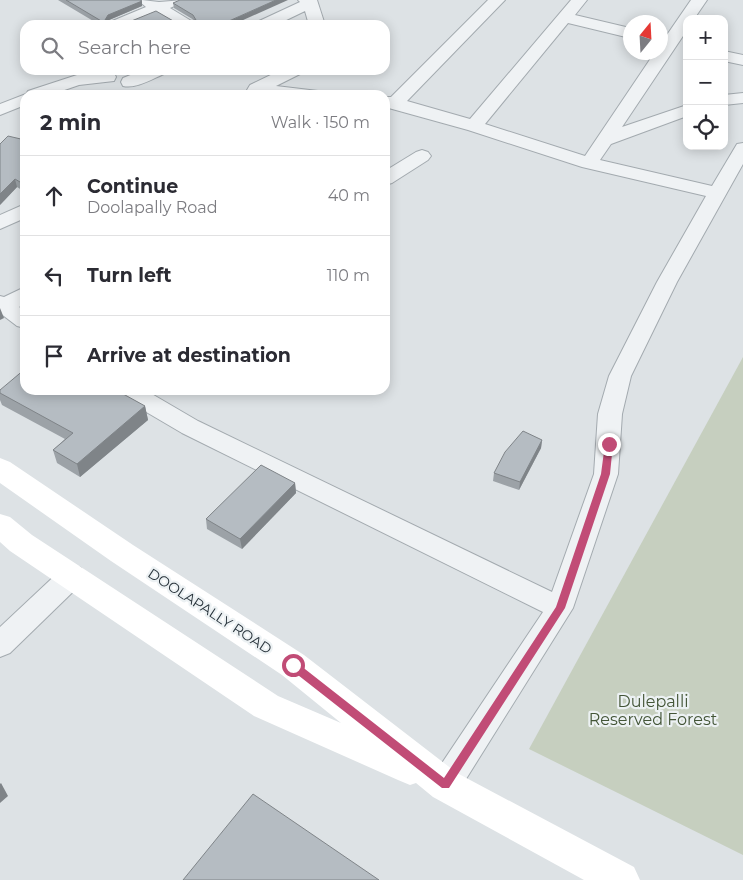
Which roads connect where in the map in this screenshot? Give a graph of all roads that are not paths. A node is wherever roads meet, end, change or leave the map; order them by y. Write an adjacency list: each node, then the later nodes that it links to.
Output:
1 (176, 0): 6 (street)
2 (497, 0): 29 (street)
3 (579, 0): 7 (street)
4 (698, 0): 13 (street)
5 (309, 1): 10 (street); 11 (street)
6 (151, 4): 8 (street); 9 (street)
7 (564, 17): 12 (street); 32 (street)
8 (124, 20)
9 (178, 20)
10 (273, 20)
11 (316, 20)
12 (623, 31)
13 (668, 37)
14 (668, 42): 15 (street)
15 (683, 45)
16 (728, 57): 18 (street)
17 (653, 60): 33 (street)
18 (743, 60)
19 (101, 75): 24 (street)
20 (107, 75): 23 (street)
21 (149, 75): 23 (street)
22 (284, 75): 25 (street)
23 (124, 88)
24 (48, 90)
25 (255, 90)
26 (743, 98): 27 (street)
27 (728, 100)
28 (20, 101): 30 (street)
29 (390, 103): 32 (street)
30 (0, 110)
31 (683, 111): 33 (street)
32 (474, 126): 36 (street)
33 (604, 140): 36 (street)
34 (743, 148): 38 (street)
35 (422, 156): 37 (street)
36 (588, 163): 38 (street)
37 (390, 176)
38 (717, 193): 48 (street)
39 (20, 213): 40 (street)
40 (0, 223)
41 (20, 296): 42 (street)
42 (2, 305): 43 (street)
43 (20, 318)
44 (136, 395): 48 (street)
45 (0, 469): 50 (main road, DOOLAPALLY ROAD)
46 (0, 525): 47 (main road)
47 (72, 576): 49 (street); 50 (main road)
48 (560, 608): 50 (street)
49 (0, 645)
50 (445, 785): 51 (main road, DOOLAPALLY ROAD)
51 (621, 880)

